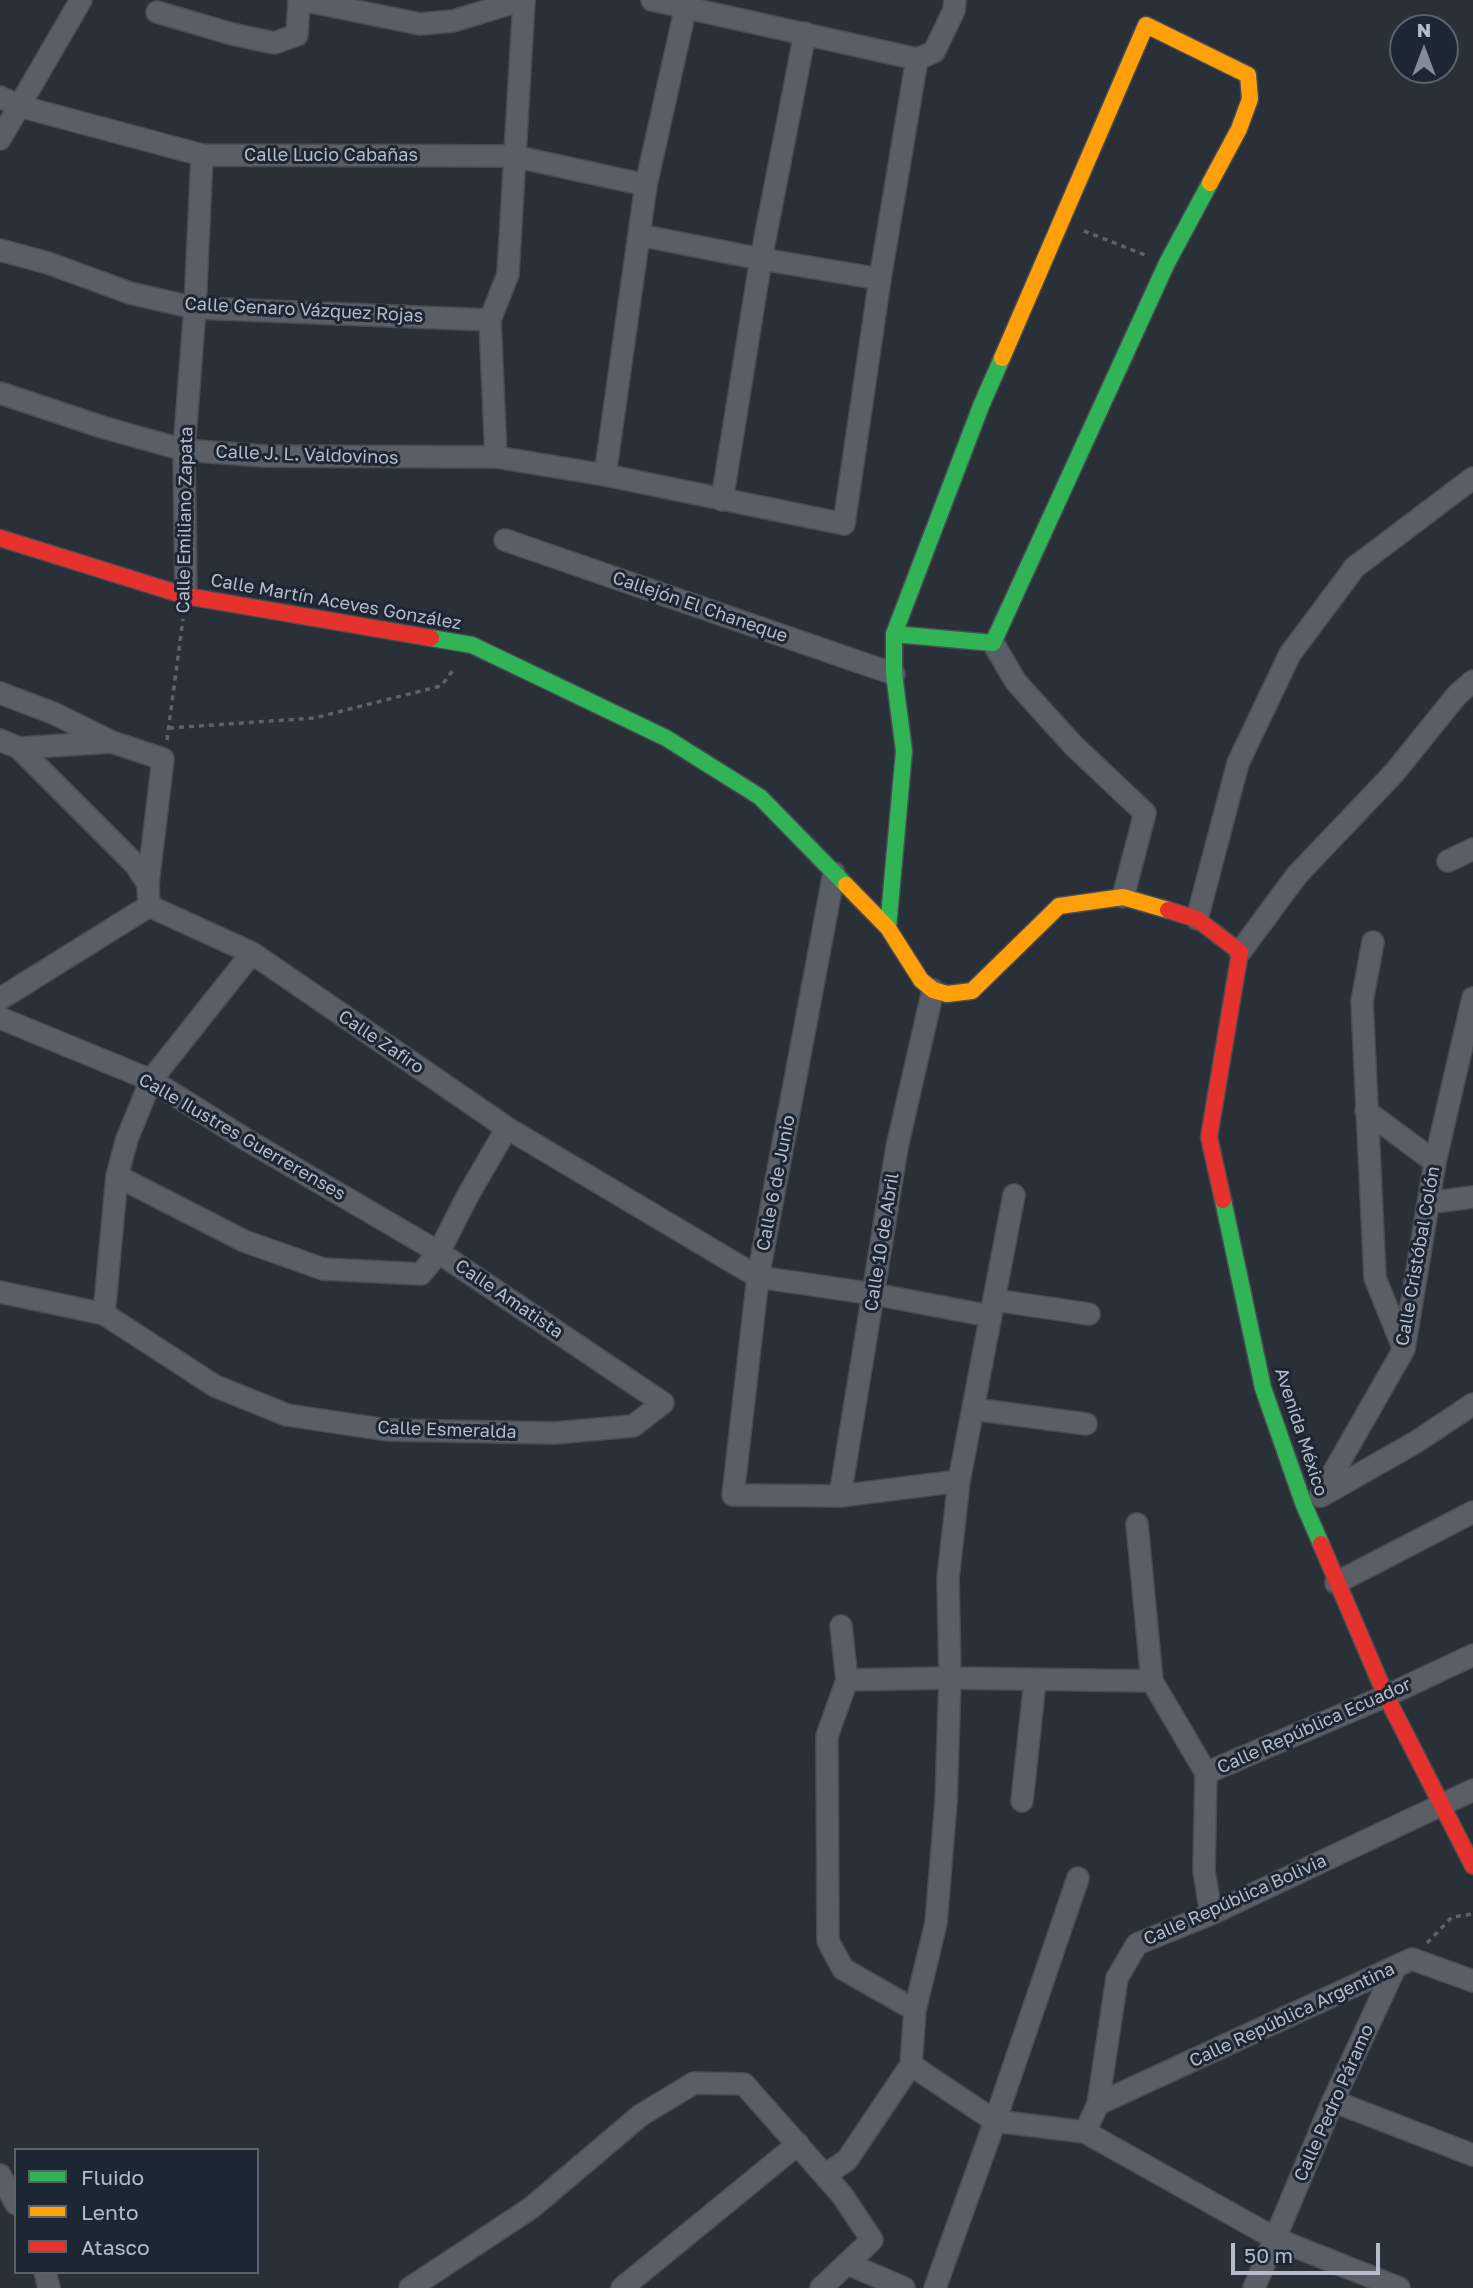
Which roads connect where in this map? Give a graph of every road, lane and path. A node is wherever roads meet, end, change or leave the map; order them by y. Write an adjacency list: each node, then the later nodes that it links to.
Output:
1 (81, 0): 10 (street)
2 (301, 0): 5 (street); 7 (street)
3 (652, 0): 6 (street)
4 (955, 0): 9 (street)
5 (512, 2): 13 (street)
6 (686, 6): 8 (street); 14 (street)
7 (157, 12)
8 (805, 33): 9 (street); 18 (street)
9 (917, 59): 20 (street)
10 (10, 101): 11 (street); 12 (street, Calle Lucio Cabañas)
11 (0, 139)
12 (202, 155): 13 (street, Calle Lucio Cabañas); 21 (street, Calle Emiliano Zapata)
13 (513, 156): 14 (street, Calle Lucio Cabañas); 22 (street)
14 (646, 185): 16 (street)
15 (1063, 222): 19 (path); 19 (street); 32 (street)
16 (639, 235): 18 (street); 26 (street)
17 (0, 250): 21 (street, Calle Genaro Vázquez Rojas)
18 (761, 259): 20 (street); 28 (street)
19 (1167, 263): 33 (street)
20 (880, 279): 28 (street, Calle J. L. Valdovinos)
21 (195, 308): 22 (street, Calle Genaro Vázquez Rojas); 24 (street, Calle Emiliano Zapata)
22 (490, 320): 25 (street)
23 (0, 393): 24 (street, Calle J. L. Valdovinos)
24 (184, 450): 25 (street, Calle J. L. Valdovinos); 31 (street, Calle Emiliano Zapata)
25 (496, 457): 26 (street, Calle J. L. Valdovinos)
26 (604, 475): 28 (street, Calle J. L. Valdovinos)
27 (1473, 478): 48 (street)
28 (722, 500)
29 (0, 538): 31 (street, Calle Martín Aceves González)
30 (505, 540): 35 (street, Callejón El Chaneque)
31 (186, 596): 34 (street, Calle Martín Aceves González); 38 (path, Calle Emiliano Zapata)
32 (894, 634): 33 (street); 35 (street)
33 (993, 643): 46 (street)
34 (472, 645): 38 (path); 44 (street, Calle Martín Aceves González)
35 (894, 674): 49 (street)
36 (1473, 681): 51 (street)
37 (0, 693): 39 (street)
38 (169, 728): 41 (path, Calle Emiliano Zapata)
39 (112, 742): 40 (street); 41 (street)
40 (10, 744): 45 (street)
41 (163, 759): 45 (street)
42 (1473, 849): 43 (street)
43 (1448, 861)
44 (834, 873): 49 (street, Calle Martín Aceves González); 66 (street, Calle 6 de Junio)
45 (148, 884): 47 (street)
46 (1123, 897): 48 (street); 53 (street)
47 (149, 906): 52 (street, Calle Zafiro); 55 (street)
48 (1197, 919): 51 (street)
49 (888, 928): 53 (street, Calle Martín Aceves González)
50 (1373, 942): 58 (street)
51 (1240, 952): 79 (street, Avenida México)
52 (252, 953): 57 (street); 59 (street, Calle Zafiro)
53 (933, 990): 68 (street, Calle 10 de Abril)
54 (1473, 998): 60 (street, Calle Cristóbal Colón)
55 (0, 999)
56 (2, 1027): 57 (street, Calle Ilustres Guerrerenses)
57 (151, 1080): 61 (street); 65 (street, Calle Ilustres Guerrerenses)
58 (1366, 1111): 60 (street); 72 (street)
59 (507, 1128): 65 (street); 66 (street, Calle Zafiro)
60 (1434, 1163): 64 (street, Calle Cristóbal Colón)
61 (117, 1176): 65 (street, Calle Amatista); 70 (street)
62 (1014, 1195): 69 (street)
63 (1473, 1197): 64 (street)
64 (1428, 1203): 72 (street, Calle Cristóbal Colón)
65 (439, 1252): 73 (street, Calle Amatista)
66 (758, 1277): 68 (street); 78 (street, Calle 6 de Junio)
67 (0, 1292): 70 (street, Calle Esmeralda)
68 (874, 1294): 69 (street); 78 (street, Calle 10 de Abril)
69 (992, 1308): 71 (street); 75 (street)
70 (104, 1314): 73 (street, Calle Esmeralda)
71 (1088, 1314)
72 (1404, 1349): 79 (street, Calle Cristóbal Colón)
73 (663, 1403)
74 (1473, 1404): 79 (street)
75 (973, 1409): 76 (street); 77 (street)
76 (1086, 1424)
77 (959, 1481): 78 (street); 85 (street)
78 (840, 1496)
79 (1312, 1501): 82 (street, Avenida México)
80 (1473, 1512): 82 (street)
81 (1137, 1524): 88 (street)
82 (1336, 1583): 89 (street, Avenida México)
83 (841, 1626): 86 (street)
84 (1473, 1655): 89 (street, Calle República Ecuador)
85 (950, 1678): 86 (street); 87 (street); 100 (street)
86 (847, 1680): 100 (street)
87 (1035, 1681): 88 (street); 92 (street)
88 (1152, 1681): 90 (street)
89 (1386, 1696): 90 (street, Calle República Ecuador); 93 (street, Avenida México)
90 (1206, 1773): 96 (street, Calle República Ecuador)
91 (1473, 1790): 93 (street, Calle República Bolivia)
92 (1022, 1801)
93 (1442, 1804): 94 (street, Avenida México); 96 (street, Calle República Bolivia)
94 (1473, 1866)
95 (1079, 1878): 104 (street)
96 (1210, 1914): 103 (street, Calle República Bolivia)
97 (1473, 1914): 98 (path, Calle República Argentina)
98 (1403, 1964): 99 (street); 102 (street, Calle Pedro Páramo); 103 (street, Calle República Argentina)
99 (1473, 1981)
100 (915, 2010): 101 (street)
101 (911, 2064): 104 (street); 109 (street)
102 (1334, 2101): 107 (street); 111 (street, Calle Pedro Páramo)
103 (1098, 2104): 105 (street, Calle República Bolivia)
104 (995, 2122): 105 (street); 117 (street)
105 (1085, 2132): 111 (street)
106 (798, 2144): 109 (street); 113 (street); 114 (street)
107 (1473, 2155)
108 (0, 2175): 110 (street)
109 (825, 2175): 112 (street)
110 (14, 2200)
111 (1276, 2239): 118 (street, Calle Pedro Páramo); 119 (street)
112 (848, 2264): 115 (street); 116 (street)
113 (410, 2288)
114 (622, 2288)
115 (821, 2288)
116 (904, 2288)
117 (935, 2288)
118 (1254, 2288)
119 (1399, 2288)

